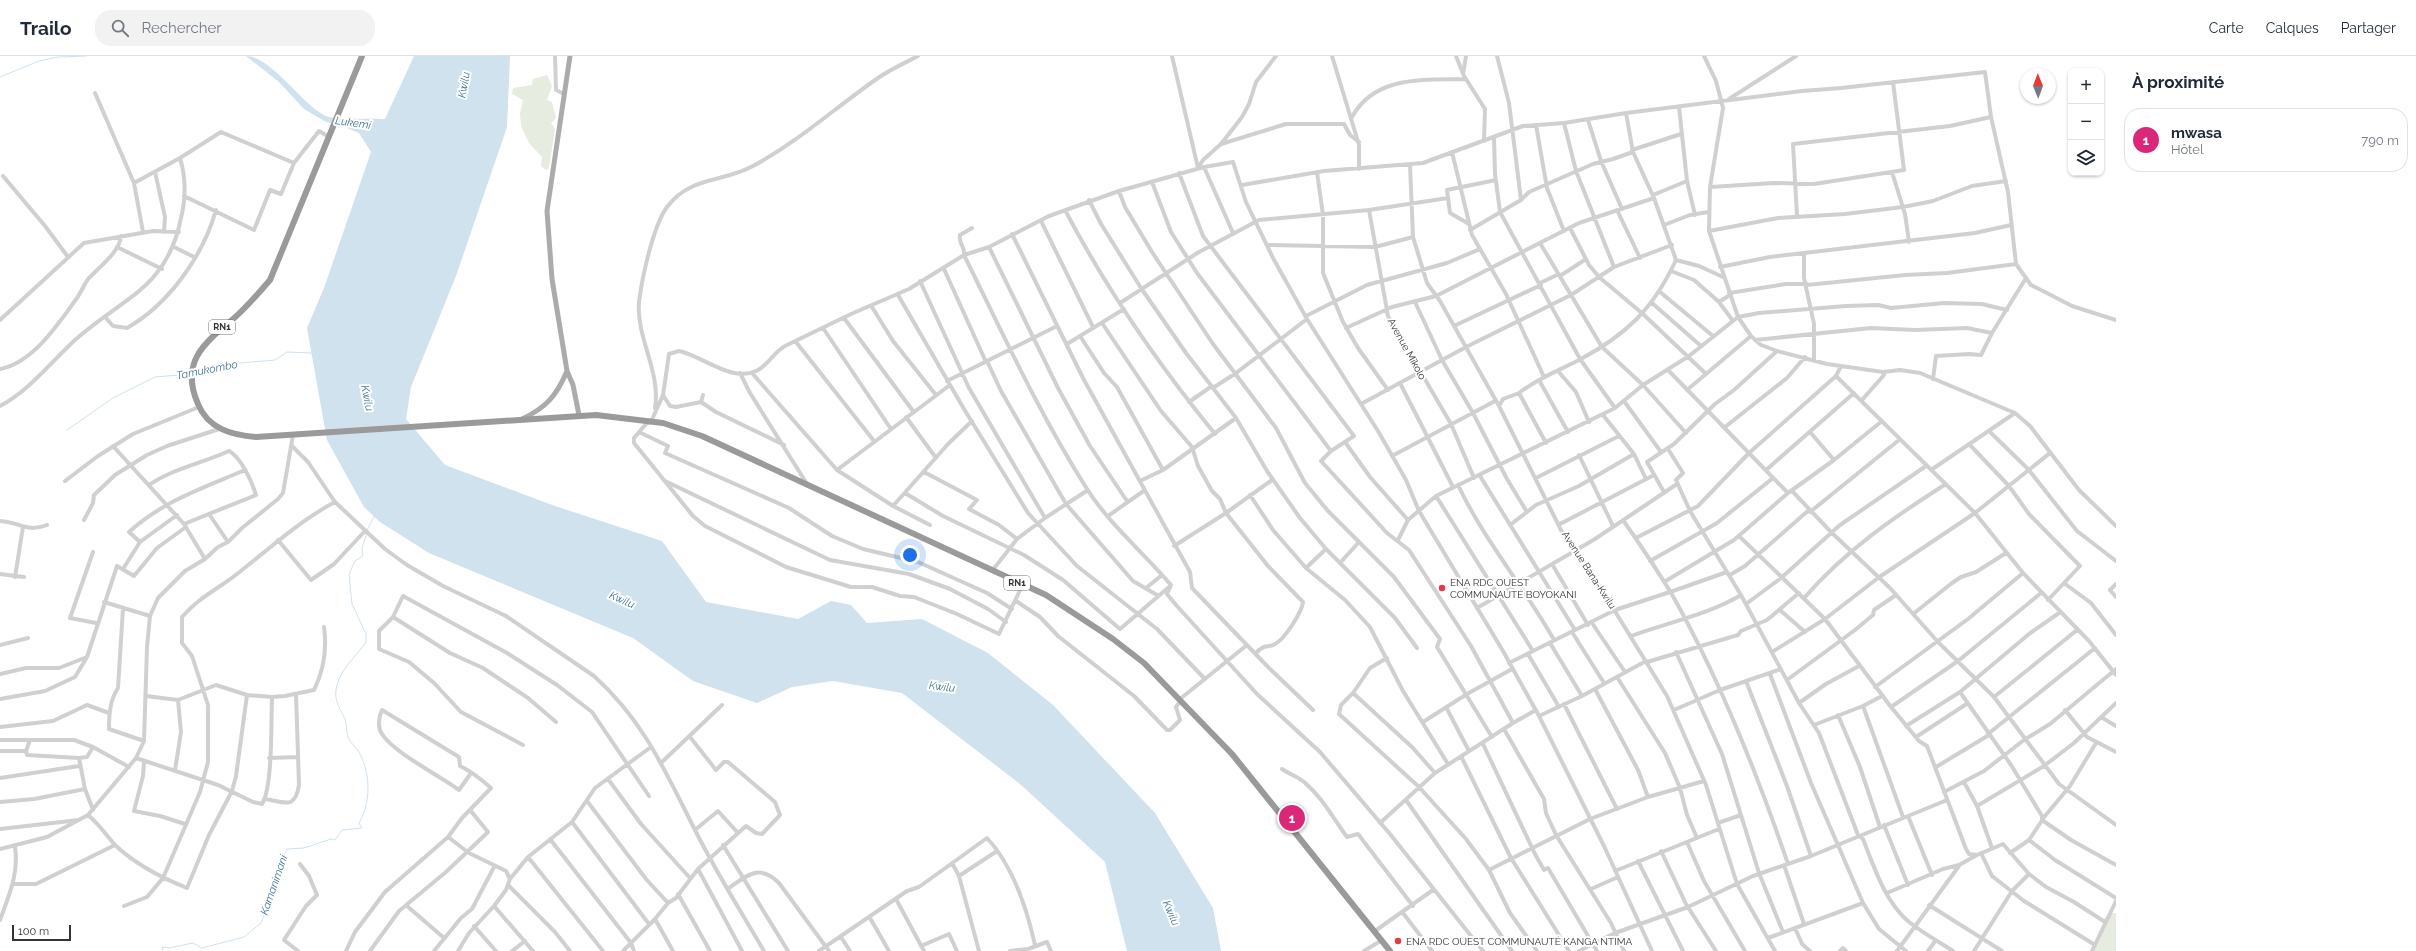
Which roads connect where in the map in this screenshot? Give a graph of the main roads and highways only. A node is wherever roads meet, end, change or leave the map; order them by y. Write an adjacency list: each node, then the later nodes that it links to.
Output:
1 (362, 56): 5 (highway, RN1)
2 (570, 56): 3 (main road)
3 (567, 371): 4 (main road); 5 (main road)
4 (579, 415): 5 (highway, RN1); 6 (highway, RN1)
5 (522, 419)
6 (1390, 951)

